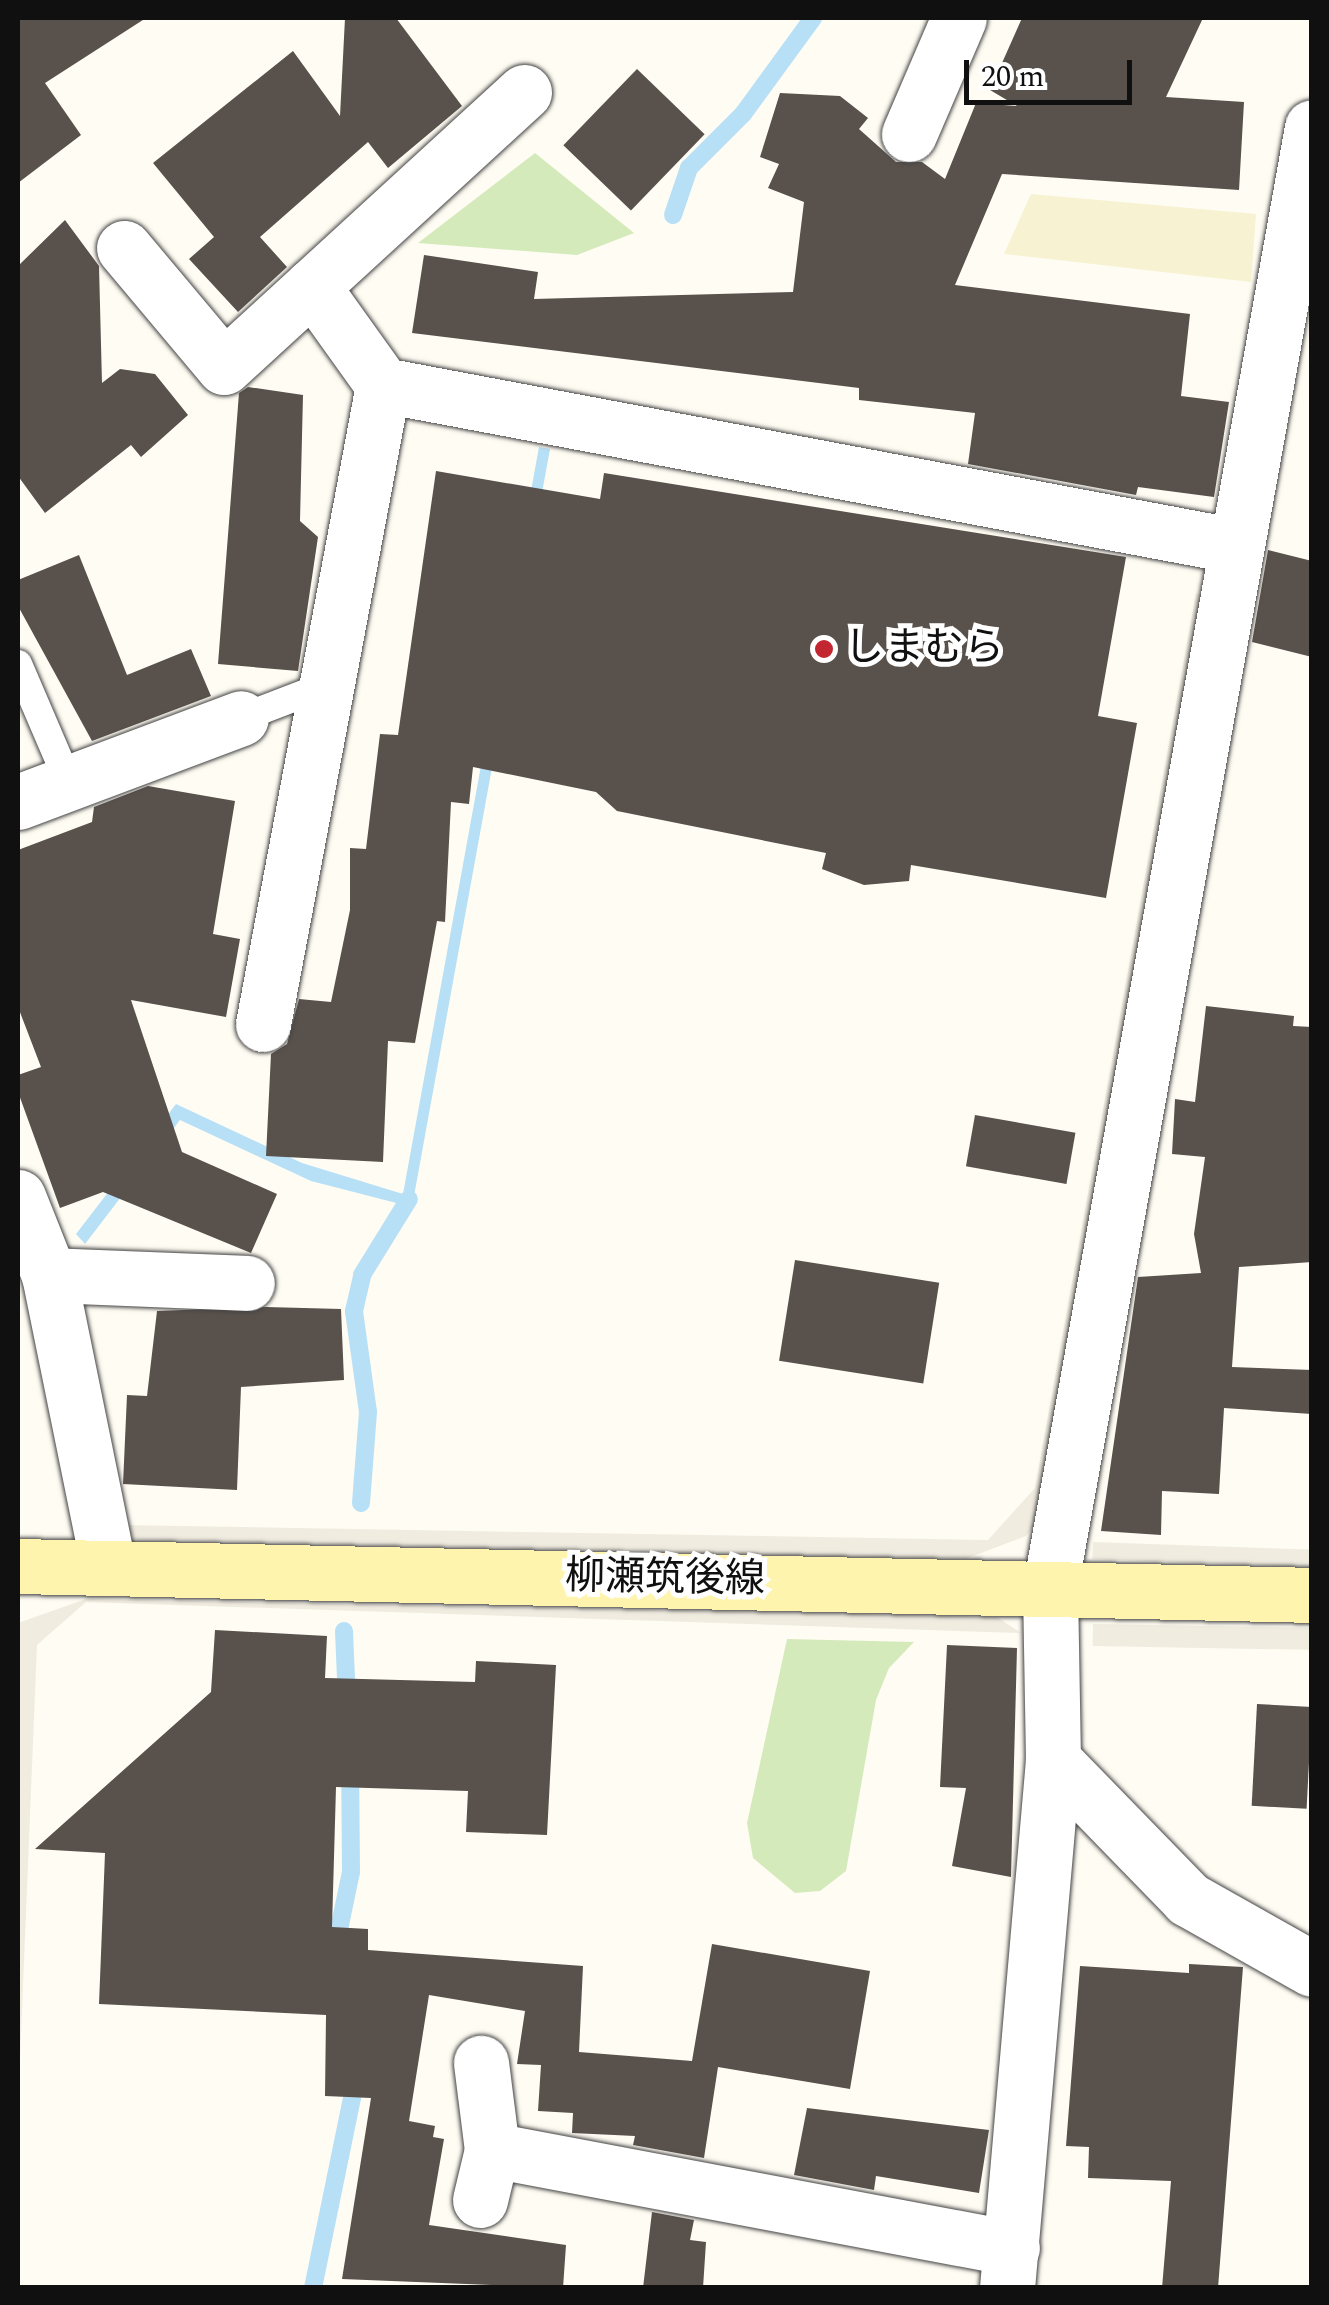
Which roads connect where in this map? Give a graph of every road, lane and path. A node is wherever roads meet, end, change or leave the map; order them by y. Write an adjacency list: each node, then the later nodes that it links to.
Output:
1 (959, 18): 4 (street)
2 (524, 92): 6 (street)
3 (1312, 127): 8 (street)
4 (909, 134)
5 (124, 248): 6 (street)
6 (312, 286): 7 (street)
7 (383, 385): 8 (street); 10 (street)
8 (1238, 546): 20 (street)
9 (18, 664): 12 (lane)
10 (327, 685): 11 (lane); 14 (street)
11 (241, 718): 12 (street)
12 (69, 782): 13 (street)
13 (18, 802)
14 (263, 1024)
15 (18, 1197): 16 (street)
16 (50, 1275): 17 (street); 19 (street)
17 (247, 1283)
18 (18, 1566): 19 (main road, 柳瀬筑後線)
19 (108, 1566): 20 (main road, 柳瀬筑後線)
20 (1050, 1588): 21 (main road, 柳瀬筑後線); 22 (street)
21 (1312, 1595)
22 (1053, 1760): 23 (street); 25 (street)
23 (1312, 1969)
24 (480, 2063): 25 (street)
25 (1009, 2268)

